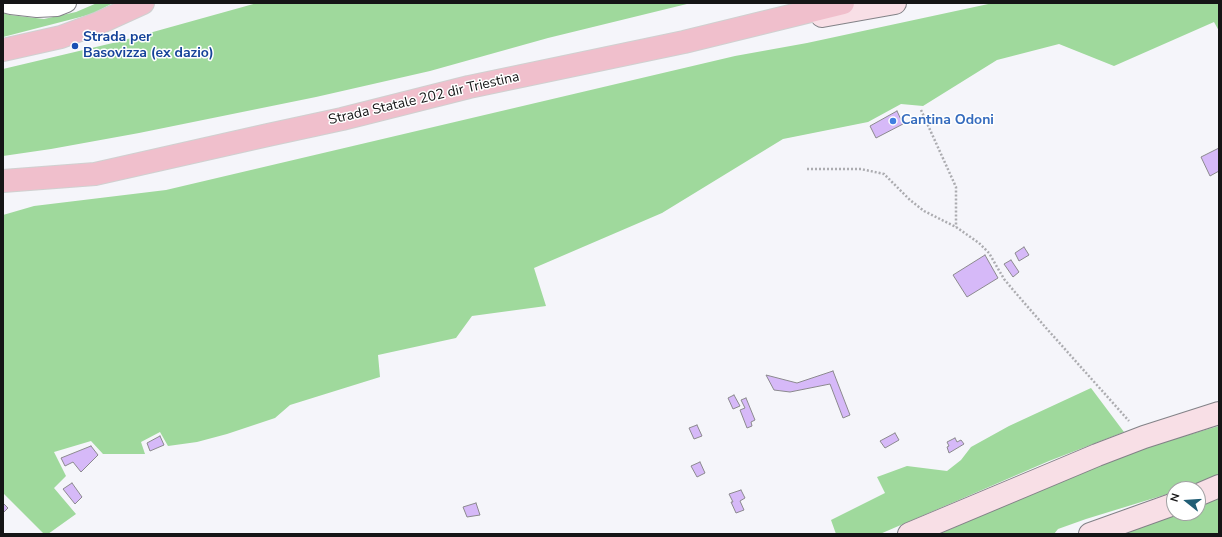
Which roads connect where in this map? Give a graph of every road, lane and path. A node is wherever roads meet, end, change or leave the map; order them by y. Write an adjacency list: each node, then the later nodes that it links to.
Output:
1 (4, 3): 2 (street)
2 (67, 3)
3 (143, 3): 7 (main road)
4 (843, 3): 6 (main road, Strada Statale 202 dir Triestina)
5 (895, 3): 6 (street)
6 (709, 36): 10 (main road, Strada Statale 202 dir Triestina)
7 (3, 50)
8 (921, 110): 11 (path)
9 (807, 169): 11 (path)
10 (3, 180)
11 (956, 227): 13 (path)
12 (1219, 414): 13 (street)
13 (1144, 437): 17 (street)
14 (1219, 486): 15 (street)
15 (1206, 492)
16 (1166, 507): 18 (street)
17 (909, 534)
18 (1090, 534)

